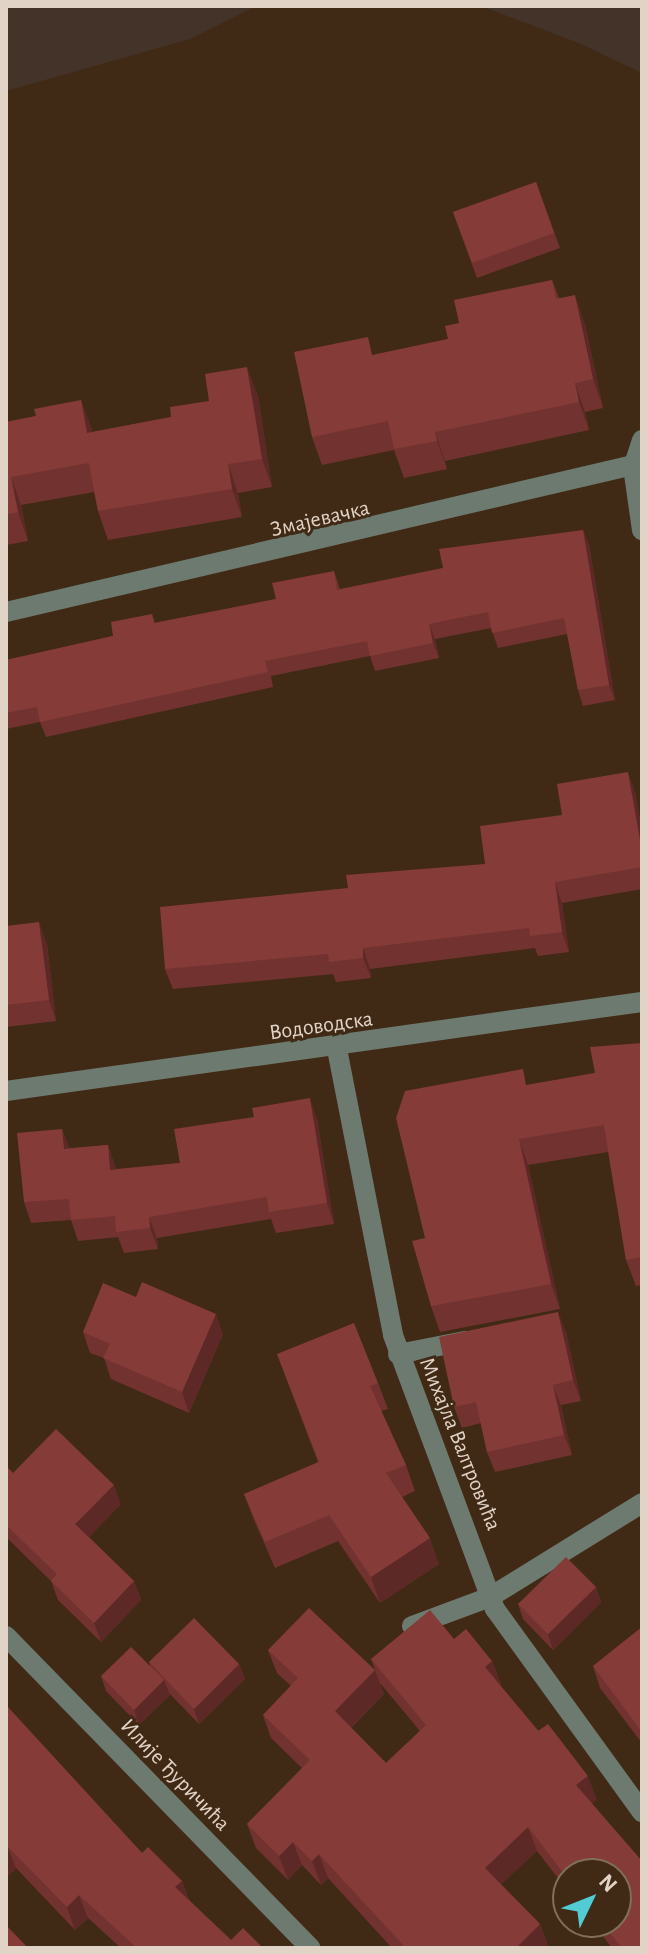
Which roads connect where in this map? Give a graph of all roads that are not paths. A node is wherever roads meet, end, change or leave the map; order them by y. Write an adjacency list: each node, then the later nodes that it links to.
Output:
1 (642, 440): 2 (street)
2 (638, 465): 3 (street); 4 (street, Змајевачка)
3 (642, 530)
4 (6, 612)
5 (642, 1002): 6 (street, Водоводска)
6 (337, 1049): 7 (street, Водоводска); 9 (street, Михајла Валтровића)
7 (6, 1091)
8 (485, 1336): 9 (street)
9 (398, 1354): 11 (street, Михајла Валтровића)
10 (642, 1503): 11 (street)
11 (490, 1597): 12 (street); 14 (street, Михајла Валтровића)
12 (412, 1626)
13 (6, 1636): 15 (street, Илије Ђуричића)
14 (642, 1812)
15 (310, 1948)

